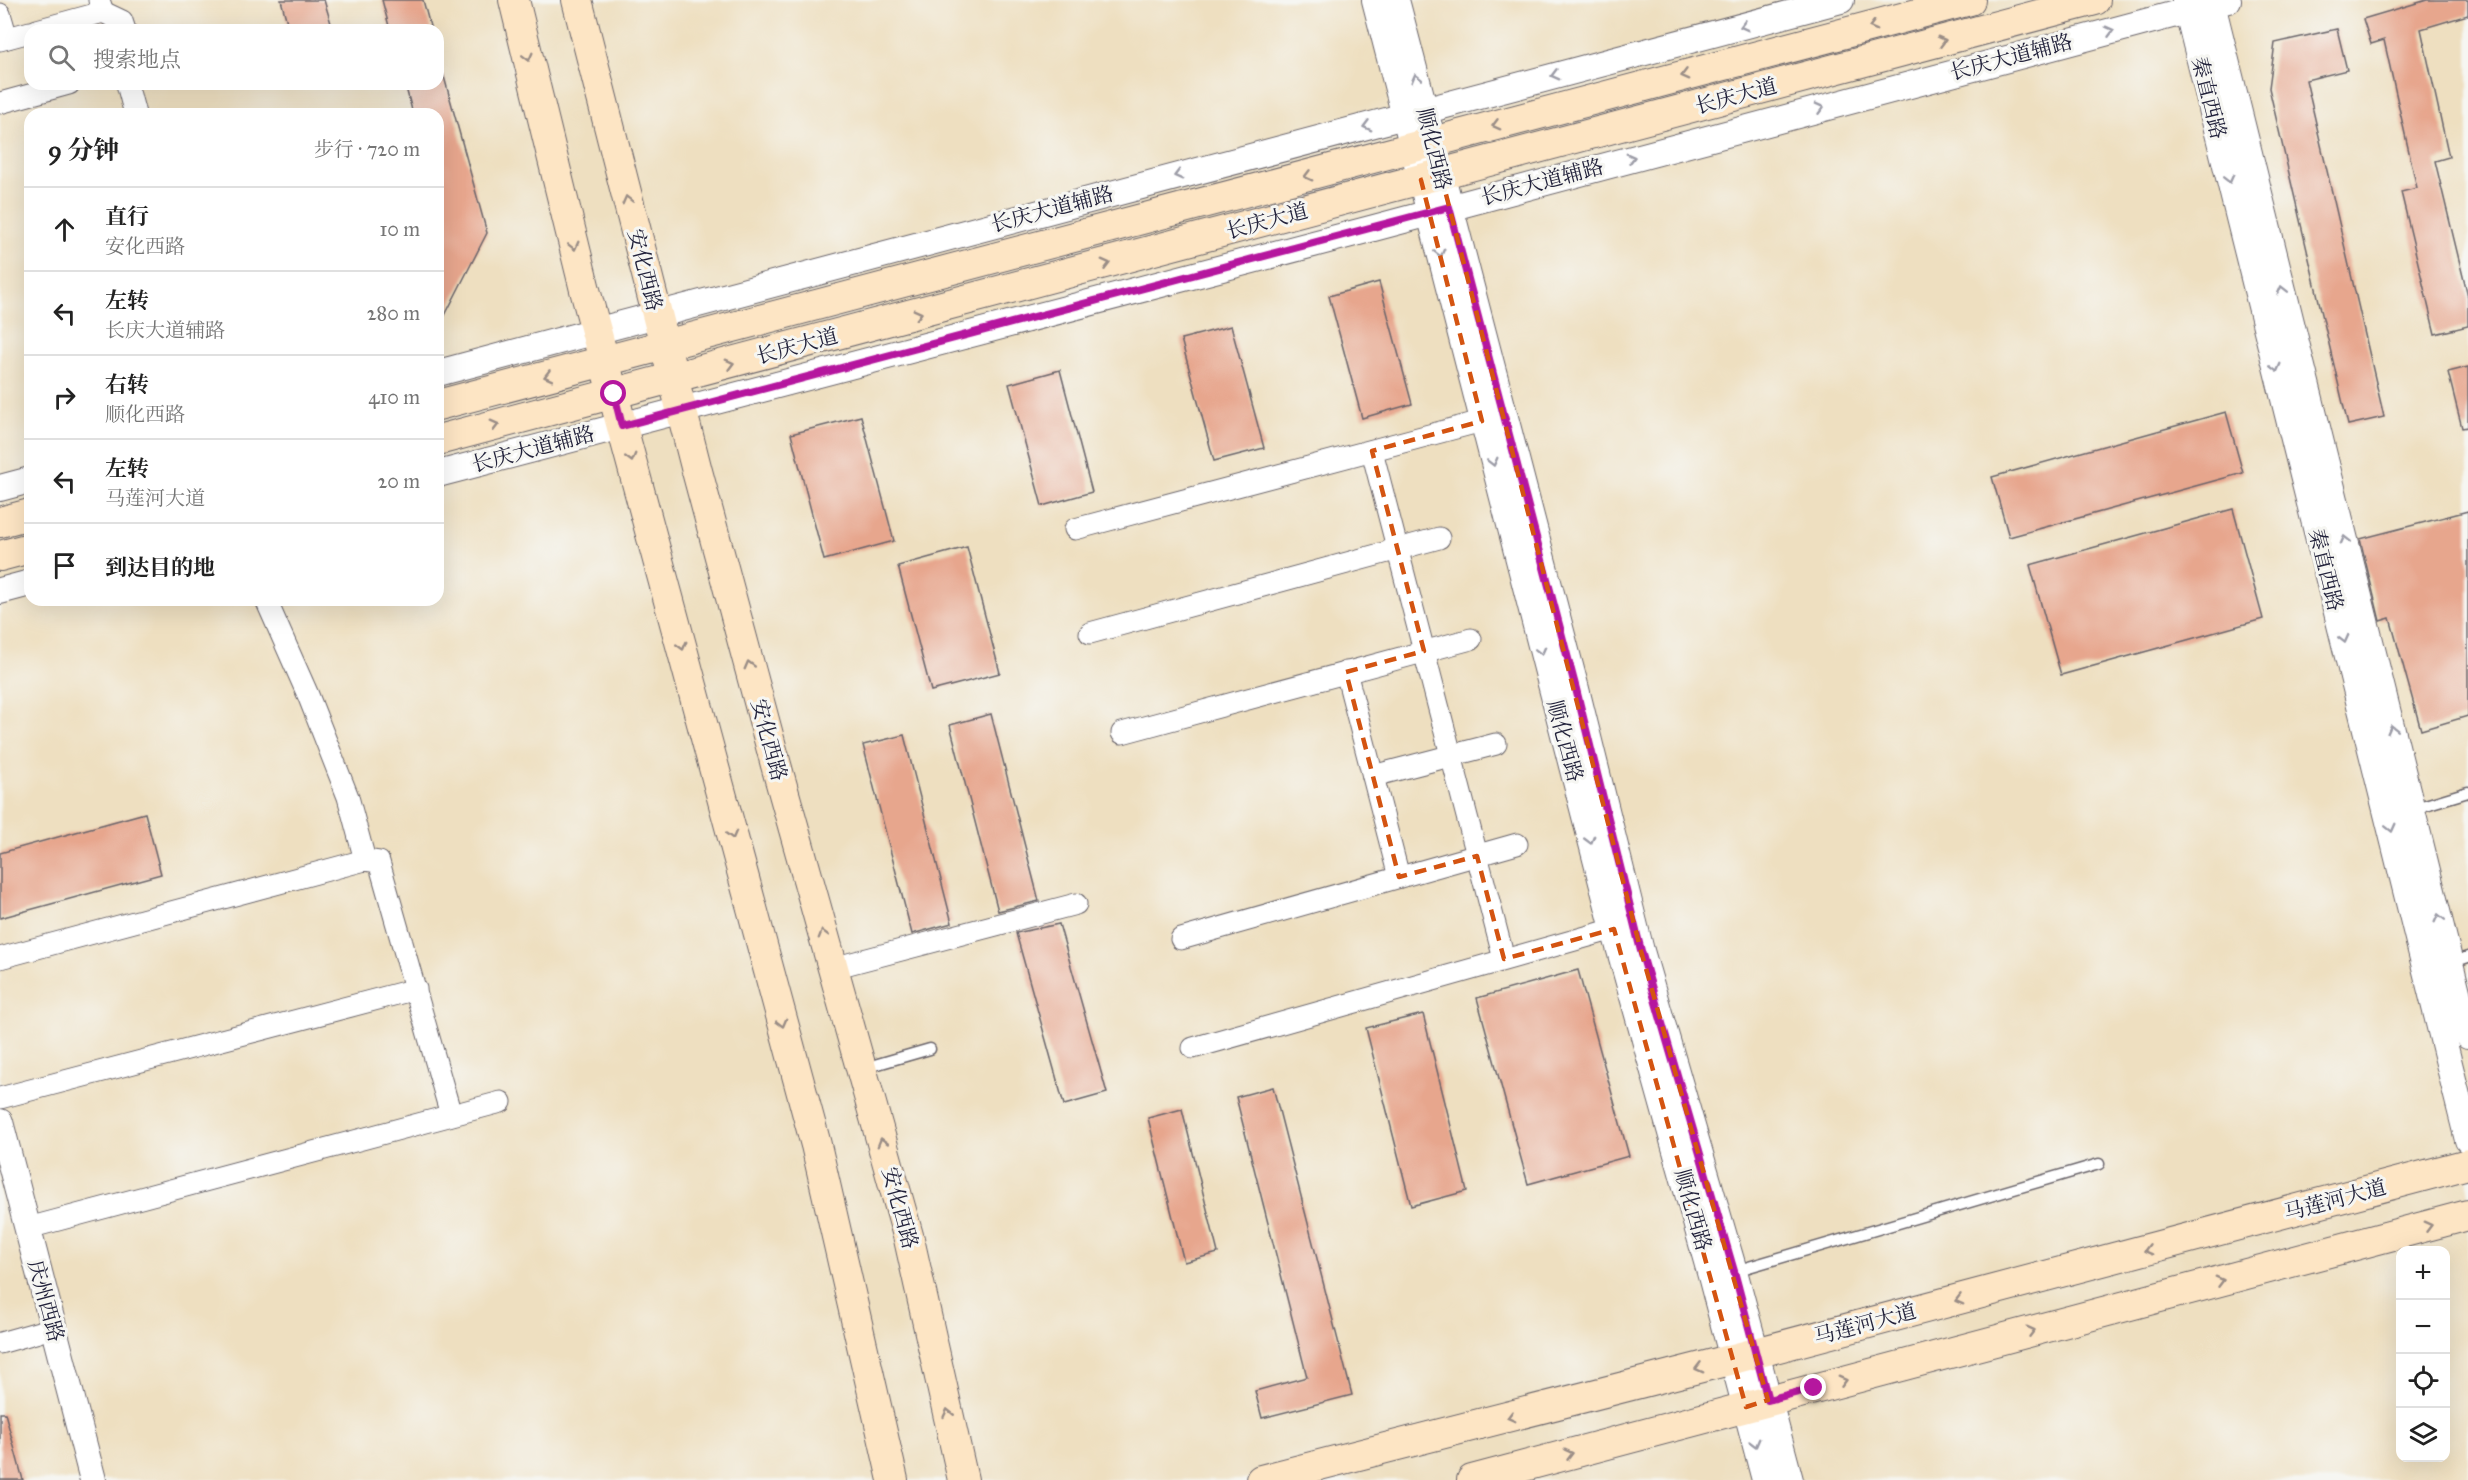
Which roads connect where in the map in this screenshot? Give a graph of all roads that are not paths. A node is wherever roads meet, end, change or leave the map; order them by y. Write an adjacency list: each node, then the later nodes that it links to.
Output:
1 (514, 0): 25 (main road, one-way to 25)
2 (577, 0): 24 (main road, 安化西路, one-way to 2)
3 (1375, 0): 20 (street, 顺化西路)
4 (1396, 0): 20 (street, 顺化西路, one-way to 4)
5 (1841, 0): 20 (street, 长庆大道辅路, one-way to 20)
6 (1970, 0): 21 (main road, 长庆大道, one-way to 21)
7 (2095, 0): 22 (main road, 长庆大道, one-way to 7)
8 (2205, 3): 23 (street, 长庆大道辅路, one-way to 8); 59 (street, 秦直西路, one-way to 8); 80 (street, 秦直西路, one-way to 80)
9 (101, 6): 11 (street); 12 (street)
10 (0, 14): 14 (street)
11 (53, 24)
12 (123, 24)
13 (24, 34): 14 (street)
14 (3, 39)
15 (58, 90): 18 (street)
16 (129, 90): 19 (street)
17 (0, 103): 18 (street)
18 (30, 105)
19 (133, 108)
20 (1415, 113): 21 (street, 顺化西路); 24 (street, 长庆大道辅路, one-way to 24)
21 (1423, 145): 22 (street, 顺化西路); 26 (main road, 长庆大道, one-way to 26)
22 (1431, 177): 23 (street, 顺化西路); 29 (main road, 长庆大道, one-way to 22)
23 (1439, 210): 32 (street, 长庆大道辅路); 33 (street, 顺化西路, one-way to 33); 86 (street, 顺化西路)
24 (656, 314): 25 (street, 长庆大道辅路); 26 (main road, 安化西路)
25 (596, 331): 27 (main road); 28 (street, 长庆大道辅路)
26 (664, 346): 27 (main road, 长庆大道); 29 (main road, 安化西路)
27 (604, 361): 30 (main road); 31 (main road, 长庆大道, one-way to 31)
28 (444, 371)
29 (673, 379): 30 (main road, 长庆大道); 32 (main road, 安化西路)
30 (614, 394): 34 (main road); 35 (main road, 长庆大道, one-way to 30)
31 (444, 403)
32 (681, 411): 34 (street, 长庆大道辅路); 70 (main road, 安化西路, one-way to 32)
33 (1482, 421): 36 (street); 65 (street, 顺化西路, one-way to 65)
34 (622, 426): 37 (street, 长庆大道辅路); 93 (main road, one-way to 93)
35 (444, 438)
36 (1372, 451): 42 (street); 44 (street)
37 (444, 472)
38 (24, 482): 39 (street)
39 (0, 488)
40 (24, 516): 41 (main road)
41 (0, 522)
42 (1075, 529)
43 (1439, 538): 44 (street)
44 (1398, 549): 50 (street); 52 (street)
45 (24, 550): 46 (main road)
46 (0, 556)
47 (24, 585): 48 (street)
48 (0, 591)
49 (269, 606): 62 (street)
50 (1090, 633)
51 (1471, 639): 52 (street)
52 (1424, 651): 53 (street); 56 (street)
53 (1346, 672): 54 (street); 57 (street)
54 (1122, 733)
55 (1496, 744): 56 (street)
56 (1451, 756): 57 (street); 61 (street)
57 (1373, 776): 63 (street)
58 (2468, 792): 59 (lane)
59 (2411, 809): 69 (street, 秦直西路, one-way to 59)
60 (1518, 844): 61 (street)
61 (1478, 856): 63 (street); 68 (street)
62 (365, 860): 67 (street); 71 (street)
63 (1399, 877): 66 (street)
64 (1076, 904): 70 (street)
65 (1614, 929): 68 (street); 89 (street, 顺化西路)
66 (1181, 939)
67 (0, 958)
68 (1504, 959): 73 (street)
69 (2459, 960): 72 (street, 秦直西路)
70 (832, 968): 75 (main road, 安化西路)
71 (416, 989): 76 (street); 78 (street)
72 (2468, 1036)
73 (1192, 1048)
74 (930, 1049): 75 (lane)
75 (861, 1069): 94 (main road, 安化西路, one-way to 75)
76 (0, 1098)
77 (501, 1102): 78 (street)
78 (451, 1115): 85 (street)
79 (0, 1122): 85 (street, 庆州西路)
80 (2468, 1140)
81 (2099, 1164): 86 (lane)
82 (2468, 1164): 89 (main road, 马莲河大道, one-way to 89)
83 (0, 1182): 87 (street, 庆州西路)
84 (2468, 1215): 90 (main road, one-way to 84)
85 (27, 1228): 92 (street, 庆州西路)
86 (1734, 1271): 89 (street, 顺化西路)
87 (39, 1332): 88 (street); 91 (street, 庆州西路)
88 (0, 1343)
89 (1744, 1356): 90 (street, 顺化西路); 95 (main road, 马莲河大道, one-way to 95)
90 (1757, 1403): 96 (main road, one-way to 90); 97 (street, 顺化西路, one-way to 97); 98 (street, 顺化西路)
91 (78, 1480)
92 (93, 1480)
93 (893, 1480)
94 (963, 1480)
95 (1261, 1480)
96 (1472, 1480)
97 (1765, 1480)
98 (1790, 1480)

